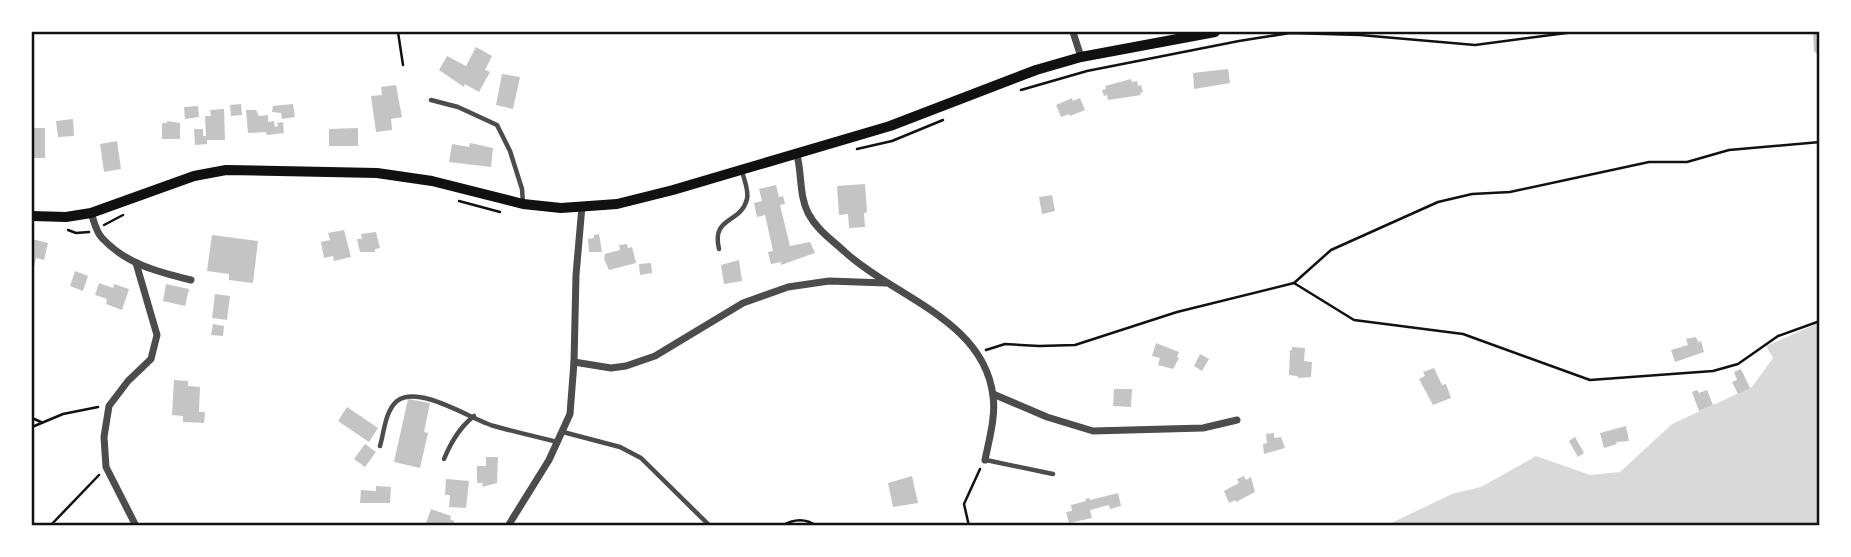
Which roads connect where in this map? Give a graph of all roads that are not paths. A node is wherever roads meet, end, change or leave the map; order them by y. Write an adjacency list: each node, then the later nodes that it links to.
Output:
1 (1073, 32): 3 (street)
2 (1215, 32): 3 (main road)
3 (1080, 57): 5 (main road)
4 (431, 100): 7 (lane)
5 (797, 155): 6 (main road); 14 (street)
6 (742, 170): 8 (main road); 11 (lane)
7 (523, 204): 8 (main road); 9 (main road)
8 (582, 206): 15 (street)
9 (91, 213): 10 (main road); 12 (street)
10 (32, 216)
11 (719, 248)
12 (136, 263): 13 (street); 25 (street)
13 (191, 280)
14 (889, 283): 15 (street); 16 (street)
15 (574, 362): 19 (street)
16 (993, 394): 18 (street); 23 (street)
17 (474, 416): 20 (lane); 21 (lane); 22 (lane)
18 (1237, 420)
19 (563, 432): 20 (street); 27 (lane)
20 (559, 442): 26 (street)
21 (380, 446)
22 (444, 459)
23 (985, 460): 24 (lane)
24 (1053, 474)
25 (136, 526)
26 (508, 526)
27 (710, 526)

